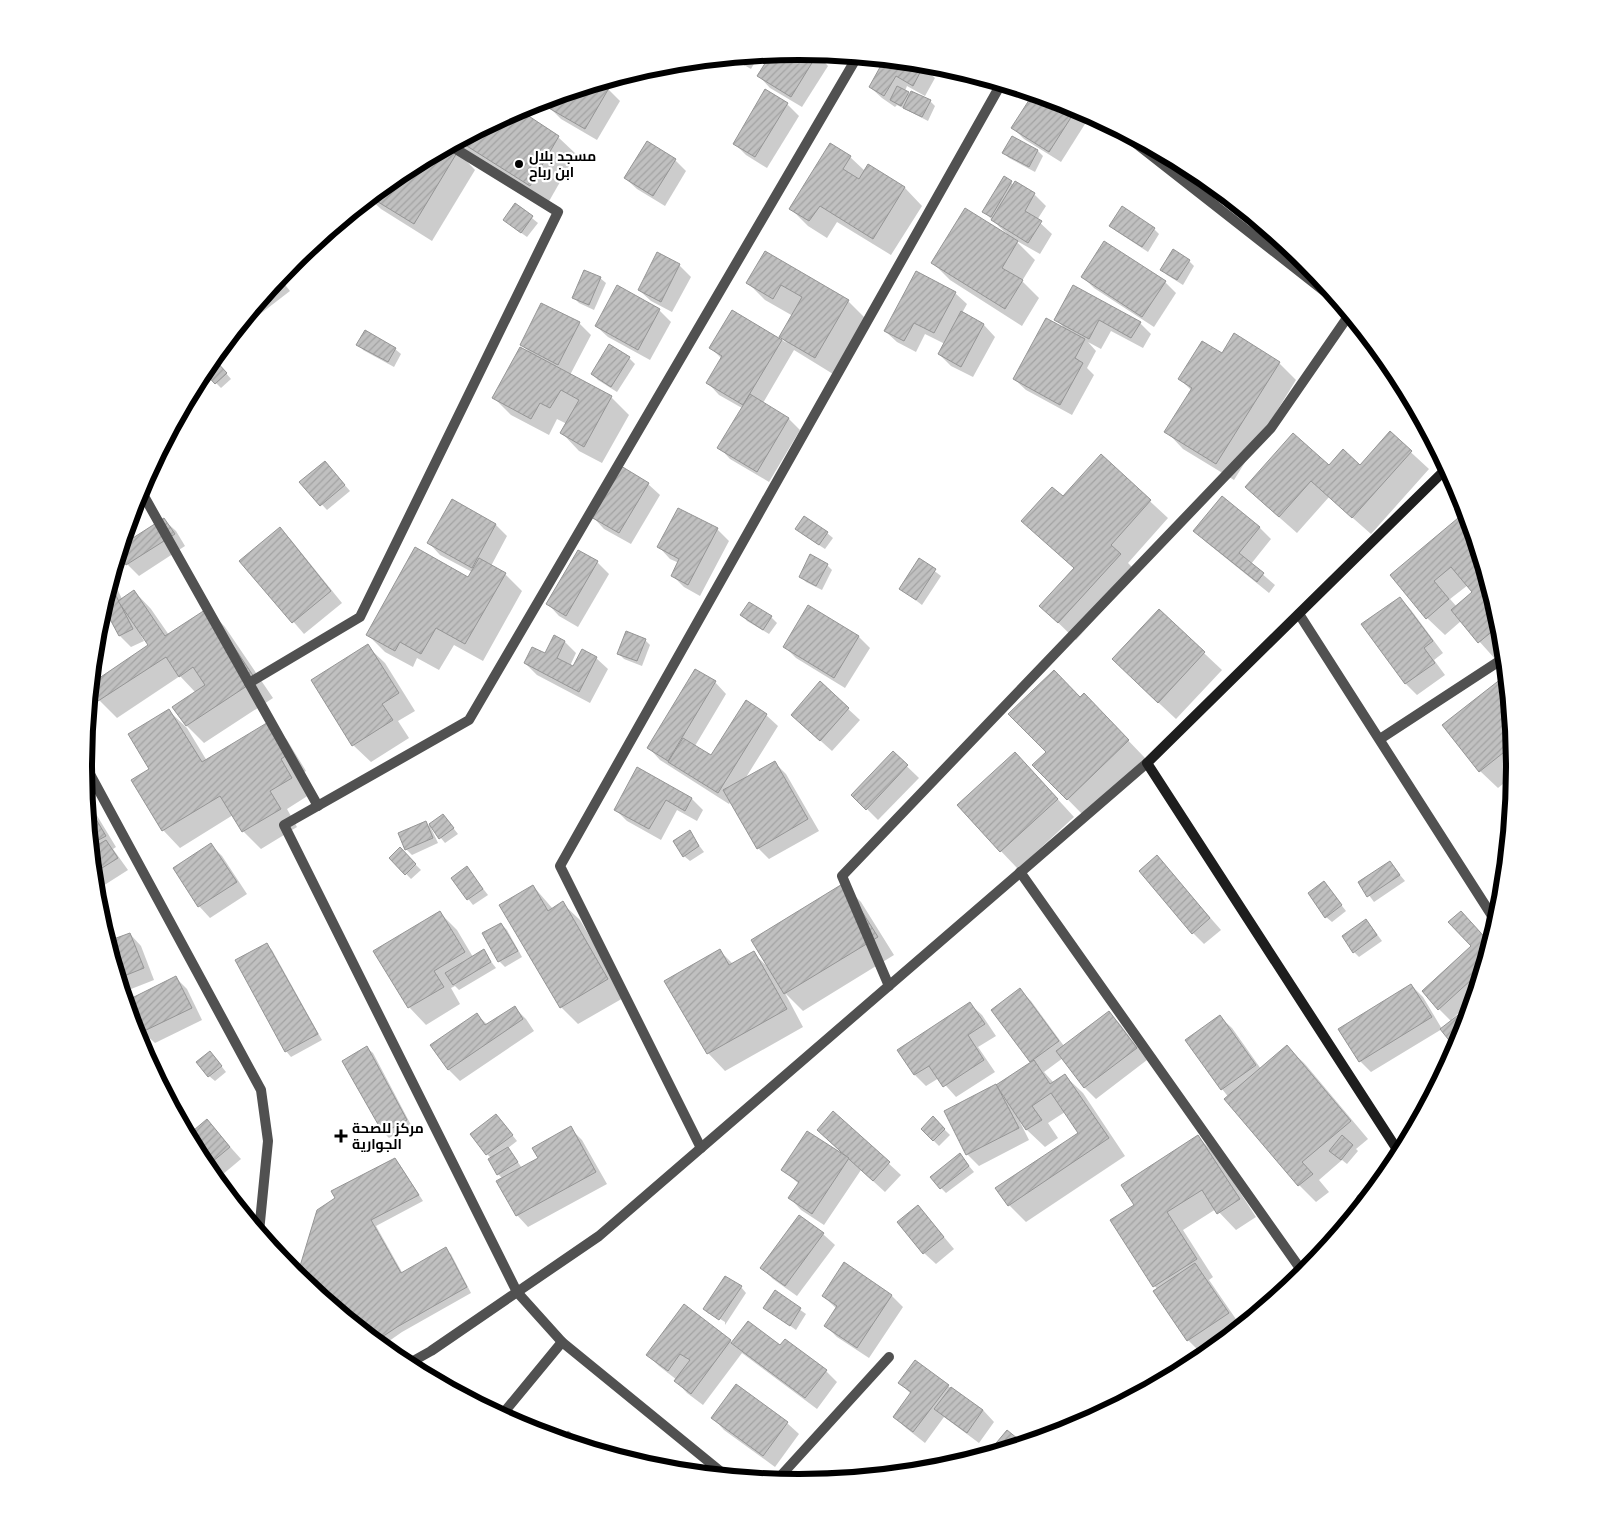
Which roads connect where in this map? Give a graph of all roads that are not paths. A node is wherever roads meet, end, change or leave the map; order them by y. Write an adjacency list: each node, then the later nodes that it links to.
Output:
1 (854, 63): 15 (street)
2 (998, 89): 20 (street)
3 (456, 149): 11 (street)
4 (1146, 151): 5 (street)
5 (1314, 283)
6 (1346, 319): 18 (street)
7 (1442, 473): 9 (main road)
8 (145, 498): 11 (street)
9 (1299, 614): 12 (street); 13 (main road)
10 (1498, 662): 12 (street)
11 (249, 683): 15 (street)
12 (1380, 739): 17 (street)
13 (1147, 763): 16 (street); 19 (main road)
14 (93, 779): 21 (street)
15 (318, 806): 23 (street)
16 (1020, 872): 18 (street); 22 (street)
17 (1490, 913)
18 (889, 986): 20 (street)
19 (1395, 1146)
20 (701, 1148): 23 (street)
21 (260, 1224)
22 (1299, 1267)
23 (517, 1292): 24 (street); 26 (street)
24 (562, 1342): 27 (street); 28 (street)
25 (889, 1357): 29 (street)
26 (414, 1360)
27 (506, 1410)
28 (716, 1469)
29 (782, 1473)

